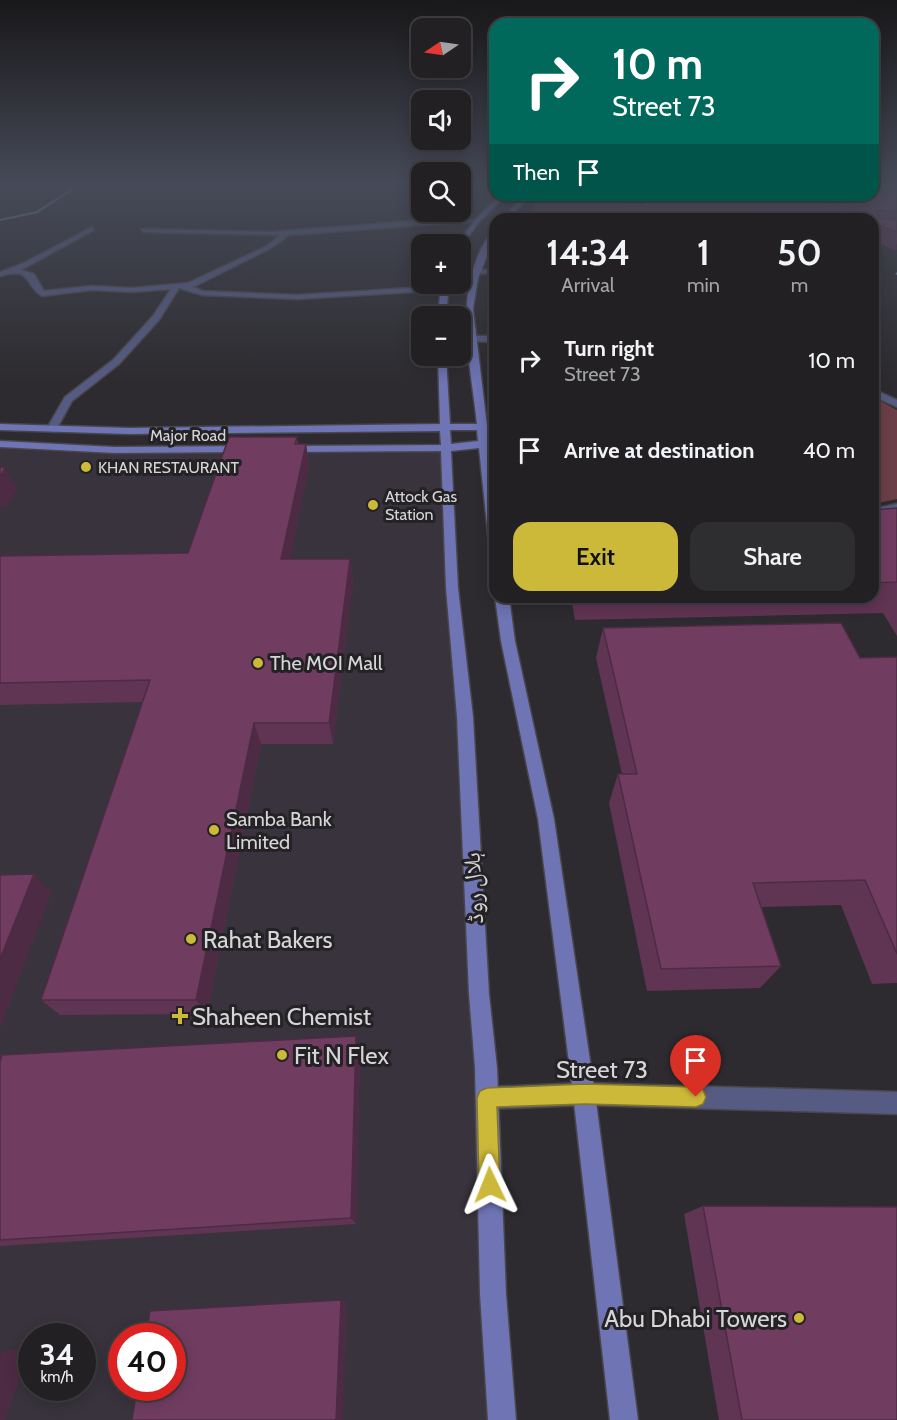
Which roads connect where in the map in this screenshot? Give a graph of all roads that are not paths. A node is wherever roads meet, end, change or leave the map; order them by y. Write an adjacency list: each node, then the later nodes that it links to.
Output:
1 (50, 251): 4 (street)
2 (259, 251): 8 (street)
3 (482, 251): 5 (street)
4 (15, 270): 7 (street); 8 (street)
5 (474, 272): 6 (street); 10 (street)
6 (489, 272)
7 (0, 274)
8 (181, 286): 9 (street); 20 (street)
9 (411, 288)
10 (469, 306)
11 (471, 339): 12 (street); 18 (street)
12 (489, 339)
13 (442, 366): 17 (street, ہلال روڈ)
14 (879, 395): 15 (street)
15 (897, 404)
16 (0, 427): 20 (street, Major Road)
17 (445, 427): 18 (street, Major Road); 20 (street, Major Road); 23 (street, ہلال روڈ)
18 (481, 427): 19 (street); 22 (street)
19 (489, 428)
20 (51, 429)
21 (0, 444): 24 (street, Major Road)
22 (489, 444): 23 (street)
23 (446, 448): 25 (street); 28 (street, ہلال روڈ)
24 (260, 449)
25 (272, 449)
26 (503, 603): 27 (street)
27 (585, 1094): 28 (street, Street 73); 29 (street, Street 73); 31 (street)
28 (487, 1098): 30 (street, ہلال روڈ)
29 (897, 1103)
30 (502, 1420)
31 (624, 1420)

